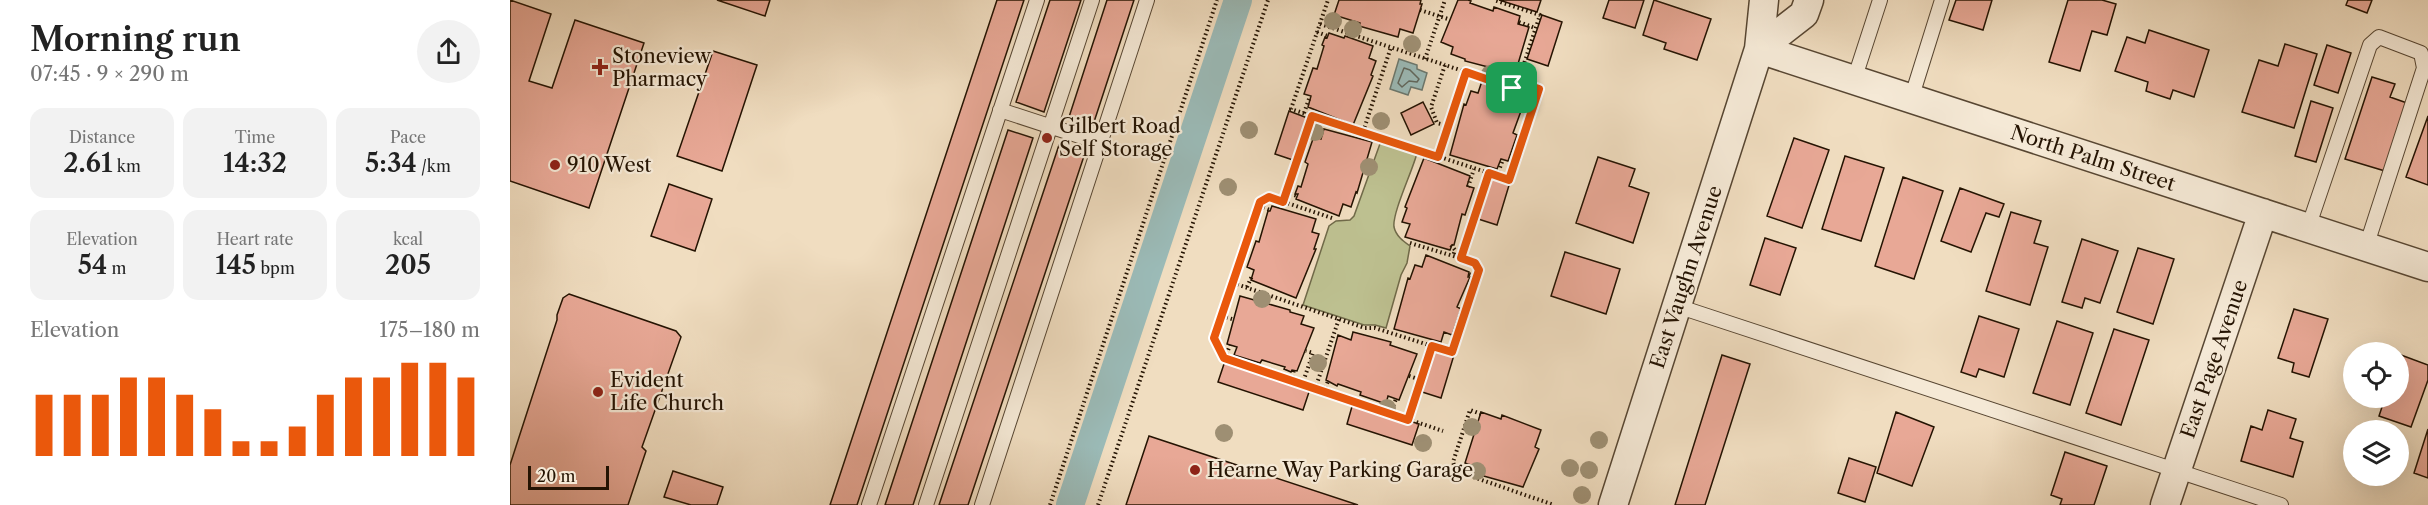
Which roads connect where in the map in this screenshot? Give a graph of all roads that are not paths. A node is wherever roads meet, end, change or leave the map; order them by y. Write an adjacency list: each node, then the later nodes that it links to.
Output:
1 (1037, 0): 11 (lane)
2 (1092, 0): 12 (lane)
3 (1148, 0): 13 (lane)
4 (1764, 0): 8 (street, East Vaughn Avenue)
5 (1809, 0): 8 (street)
6 (1880, 0): 9 (lane)
7 (1942, 0): 10 (lane)
8 (1759, 49): 9 (street, North Palm Street); 18 (street, East Vaughn Avenue)
9 (1854, 80): 10 (street, North Palm Street)
10 (1911, 99): 14 (street, North Palm Street)
11 (1000, 110): 12 (lane); 20 (lane)
12 (1050, 126): 13 (lane); 21 (lane)
13 (1101, 143): 22 (lane)
14 (2263, 213): 15 (street, North Palm Street); 19 (street, East Page Avenue)
15 (2308, 228): 16 (street, North Palm Street); 16 (lane)
16 (2366, 247): 17 (street, North Palm Street)
17 (2428, 267)
18 (1677, 306): 19 (lane); 23 (street, East Vaughn Avenue)
19 (2176, 471): 24 (street, East Page Avenue); 25 (lane)
20 (869, 505)
21 (926, 505)
22 (982, 505)
23 (1613, 505)
24 (2165, 505)
25 (2282, 505)

